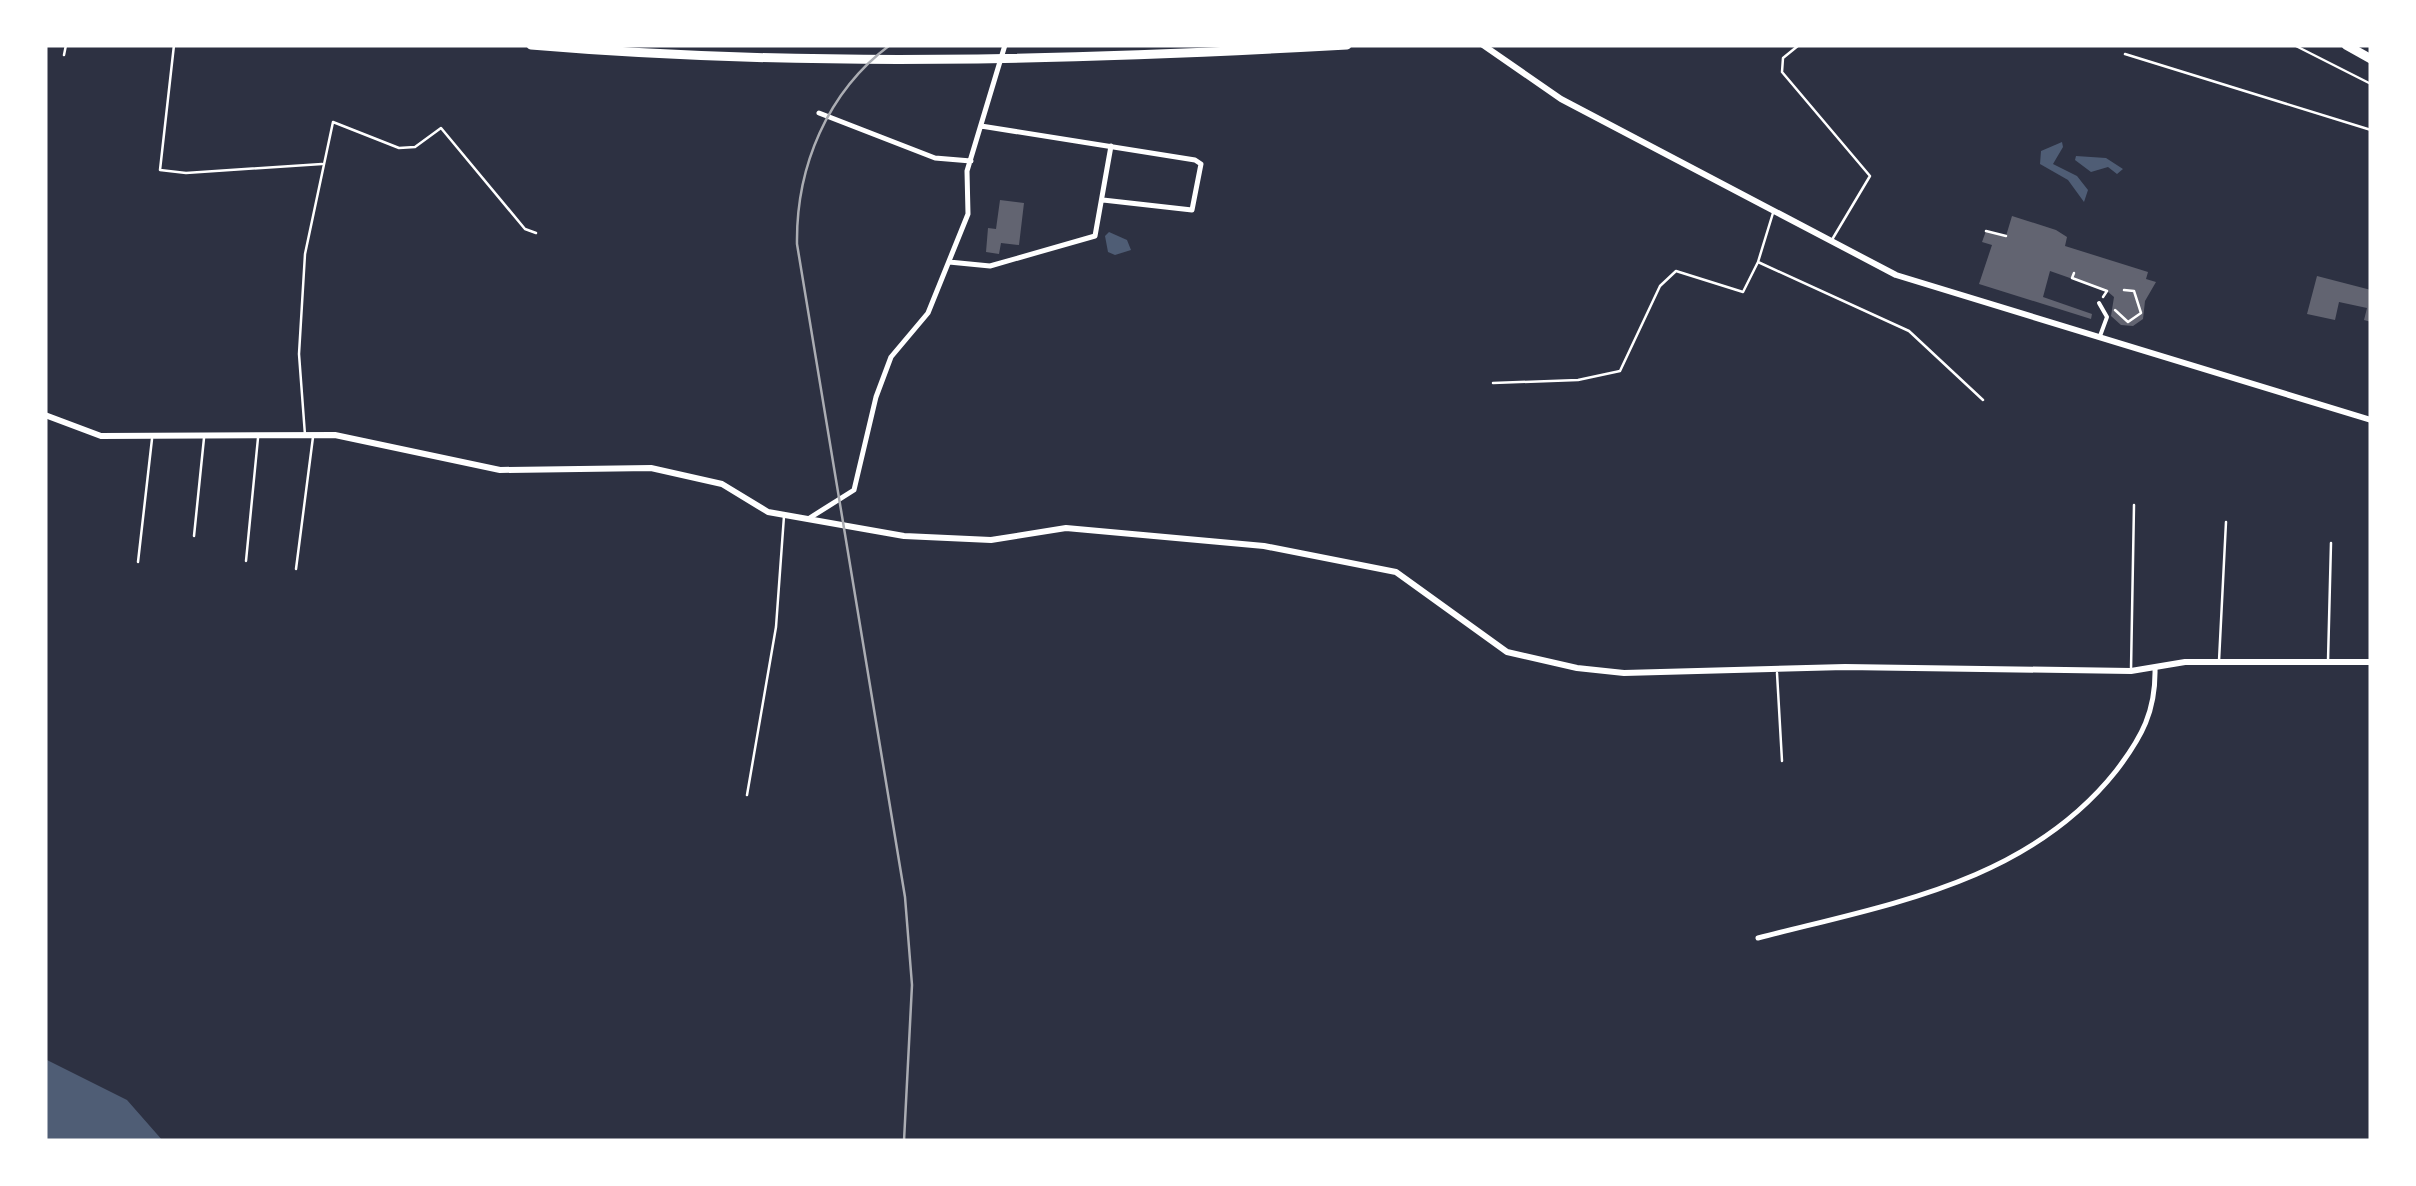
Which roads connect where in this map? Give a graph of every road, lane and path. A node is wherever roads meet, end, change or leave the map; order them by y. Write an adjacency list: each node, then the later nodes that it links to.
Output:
1 (66, 45): 11 (lane)
2 (174, 45): 20 (lane)
3 (531, 45): 12 (highway)
4 (1005, 45): 12 (street)
5 (1347, 45): 12 (highway)
6 (1483, 45): 22 (street)
7 (1800, 45): 26 (lane)
8 (2294, 45): 14 (lane)
9 (2346, 45): 13 (highway)
10 (2124, 54): 17 (lane)
11 (64, 55)
12 (1002, 58): 16 (street)
13 (2371, 59)
14 (2371, 84)
15 (819, 113): 19 (street)
16 (981, 126): 18 (street); 19 (street)
17 (2371, 130)
18 (1111, 146): 21 (street); 21 (street)
19 (971, 161): 27 (street)
20 (324, 164): 24 (lane); 38 (lane)
21 (1103, 200): 27 (street)
22 (1773, 212): 26 (street); 28 (lane)
23 (1986, 231): 25 (lane)
24 (536, 233)
25 (2006, 236)
26 (1830, 242): 33 (street)
27 (949, 262): 44 (street)
28 (1758, 262): 34 (lane); 35 (lane)
29 (2074, 273): 31 (path)
30 (2124, 290): 32 (path)
31 (2099, 303): 33 (street)
32 (2115, 310)
33 (2099, 340): 37 (street)
34 (1493, 383)
35 (1983, 400)
36 (45, 415): 41 (street)
37 (2371, 420)
38 (309, 435): 39 (street); 43 (street); 50 (lane)
39 (258, 436): 40 (street); 48 (lane)
40 (204, 437): 41 (street); 46 (lane)
41 (152, 438): 49 (lane)
42 (2134, 504): 56 (lane)
43 (784, 514): 44 (street); 58 (lane)
44 (808, 519): 55 (street)
45 (2226, 522): 51 (lane)
46 (194, 536)
47 (2332, 543): 52 (lane)
48 (246, 560)
49 (138, 562)
50 (296, 569)
51 (2219, 662): 52 (street); 54 (street)
52 (2328, 662): 53 (street)
53 (2371, 662)
54 (2155, 668): 56 (street); 59 (street)
55 (1777, 669): 56 (street); 57 (lane)
56 (2130, 671)
57 (1782, 762)
58 (747, 795)
59 (1758, 938)

